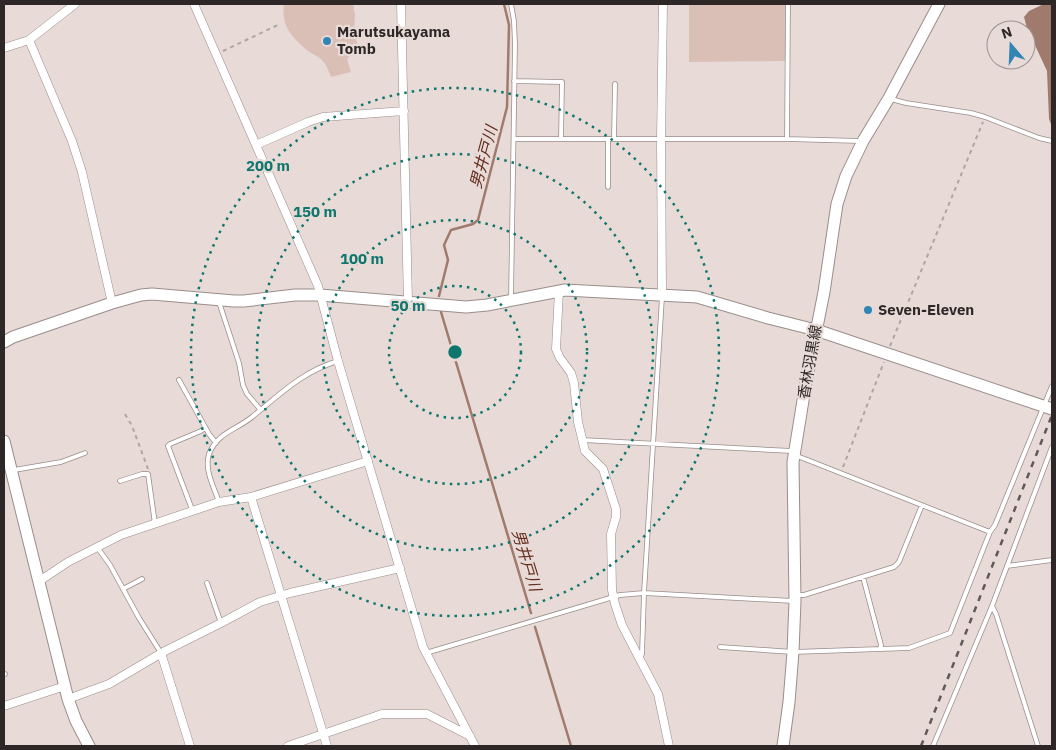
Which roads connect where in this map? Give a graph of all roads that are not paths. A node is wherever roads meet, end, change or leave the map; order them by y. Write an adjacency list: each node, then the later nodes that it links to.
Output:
1 (75, 4): 8 (street)
2 (194, 4): 22 (street)
3 (401, 4): 13 (street)
4 (511, 4): 10 (lane)
5 (663, 4): 19 (street)
6 (788, 4): 18 (lane)
7 (939, 4): 12 (street, 香林羽黒線)
8 (28, 40): 9 (street); 30 (street)
9 (4, 48)
10 (514, 81): 14 (lane); 15 (lane)
11 (615, 84): 17 (lane)
12 (889, 98): 20 (street, 香林羽黒線); 21 (lane)
13 (404, 112): 22 (street); 29 (street)
14 (514, 139): 15 (lane); 28 (lane)
15 (561, 139): 16 (lane)
16 (608, 139): 17 (lane); 23 (lane)
17 (614, 139): 19 (lane)
18 (787, 139): 19 (lane); 20 (lane)
19 (661, 140): 25 (street)
20 (863, 141): 31 (street, 香林羽黒線)
21 (1052, 141)
22 (256, 145): 26 (street)
23 (608, 188)
24 (559, 291): 25 (street); 28 (street); 39 (street)
25 (662, 294): 31 (street); 42 (lane)
26 (320, 295): 27 (street); 29 (street); 33 (street)
27 (219, 300): 30 (street); 37 (lane)
28 (511, 300): 29 (street)
29 (408, 302)
30 (112, 303): 32 (street)
31 (816, 330): 36 (street); 45 (street, 香林羽黒線)
32 (4, 342)
33 (338, 361): 37 (lane); 47 (street)
34 (179, 380): 38 (lane)
35 (1052, 386): 36 (lane)
36 (1048, 408): 55 (lane)
37 (260, 409): 41 (lane)
38 (206, 428): 41 (lane); 53 (lane)
39 (582, 440): 42 (lane); 67 (street)
40 (4, 441): 43 (street)
41 (216, 442): 51 (lane)
42 (653, 443): 45 (lane); 65 (lane)
43 (4, 445): 48 (street)
44 (1052, 447): 58 (lane)
45 (794, 453): 52 (lane); 68 (street, 香林羽黒線)
46 (85, 454): 48 (lane)
47 (368, 461): 50 (street); 59 (street)
48 (11, 470): 62 (street)
49 (120, 482): 54 (lane)
50 (251, 496): 51 (street); 66 (street)
51 (219, 502): 53 (street)
52 (922, 505): 55 (lane); 60 (lane)
53 (193, 512): 54 (street)
54 (155, 524): 56 (street)
55 (990, 532): 72 (lane)
56 (97, 547): 62 (street); 64 (lane)
57 (1052, 560): 58 (lane)
58 (1007, 566): 69 (lane)
59 (400, 568): 66 (street); 75 (street)
60 (863, 577): 68 (lane); 72 (lane)
61 (142, 579): 64 (lane)
62 (38, 582): 77 (street)
63 (207, 583): 70 (lane)
64 (123, 589): 74 (lane)
65 (644, 593): 67 (lane); 68 (lane); 76 (lane)
66 (282, 595): 70 (street); 80 (street)
67 (613, 596): 75 (lane); 76 (street)
68 (795, 598): 73 (street, 香林羽黒線)
69 (992, 606): 89 (lane); 90 (lane)
70 (221, 623): 74 (street)
71 (720, 647): 73 (lane)
72 (880, 649): 73 (lane)
73 (793, 652): 88 (street, 香林羽黒線)
74 (161, 653): 78 (street); 83 (street)
75 (426, 653): 81 (street)
76 (640, 660): 87 (street)
77 (65, 686): 78 (street); 79 (street)
78 (68, 699): 82 (street)
79 (4, 706)
80 (323, 734): 81 (street); 84 (street); 85 (street)
81 (470, 736): 86 (street)
82 (89, 746)
83 (190, 746)
84 (288, 746)
85 (326, 746)
86 (475, 746)
87 (669, 746)
88 (782, 746)
89 (933, 746)
90 (1038, 746)

